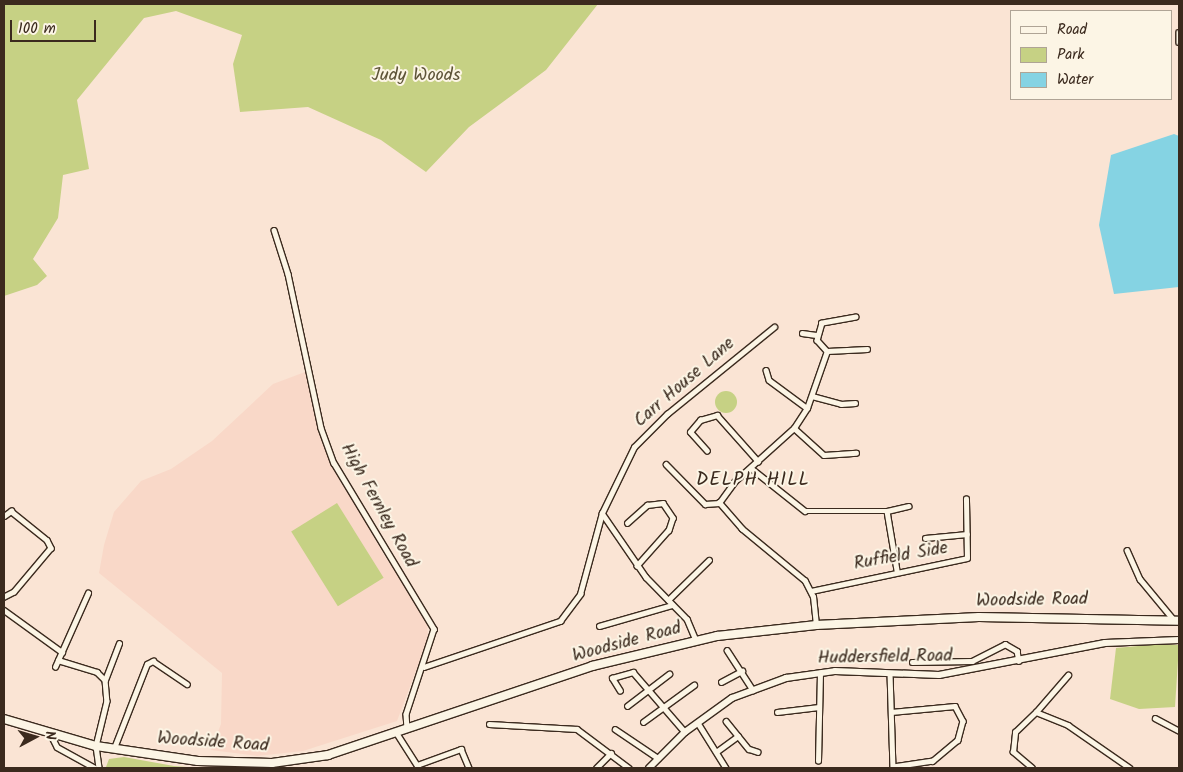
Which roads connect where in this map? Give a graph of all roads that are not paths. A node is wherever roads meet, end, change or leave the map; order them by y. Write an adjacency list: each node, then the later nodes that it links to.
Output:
1 (1179, 32): 2 (street)
2 (1179, 42)
3 (274, 230): 51 (street, High Fernley Road)
4 (856, 317): 7 (street)
5 (774, 327): 24 (street, Carr House Lane)
6 (802, 333): 7 (street)
7 (816, 335): 9 (street)
8 (867, 349): 9 (street)
9 (827, 351): 11 (street)
10 (766, 370): 13 (street)
11 (812, 396): 12 (street); 13 (street)
12 (855, 402)
13 (807, 408): 14 (street)
14 (794, 428): 16 (street); 17 (street)
15 (707, 451): 17 (street)
16 (856, 453)
17 (758, 461): 19 (street)
18 (666, 464): 21 (street)
19 (752, 468): 21 (street); 23 (street)
20 (966, 499): 27 (street, Ruffield Side)
21 (719, 503): 33 (street)
22 (908, 506): 23 (street)
23 (888, 511): 32 (street)
24 (602, 513): 31 (street); 51 (street, Carr House Lane)
25 (4, 516): 35 (street)
26 (627, 523): 31 (street)
27 (968, 534): 28 (street); 32 (street, Ruffield Side)
28 (925, 538)
29 (1126, 550): 39 (street)
30 (709, 560): 36 (street)
31 (637, 566): 36 (street)
32 (897, 570): 33 (street, Ruffield Side)
33 (811, 591): 40 (street)
34 (88, 593): 46 (street)
35 (4, 597)
36 (668, 600): 37 (street)
37 (672, 605): 41 (street); 42 (street)
38 (4, 610): 46 (street)
39 (1177, 620): 40 (main road, Woodside Road)
40 (816, 625): 42 (main road, Woodside Road)
41 (599, 626)
42 (696, 640): 76 (main road, Woodside Road)
43 (1179, 640): 48 (main road, Huddersfield Road)
44 (119, 644): 57 (street)
45 (727, 650): 52 (street)
46 (62, 652): 47 (street)
47 (58, 660): 50 (street); 57 (street)
48 (1018, 661): 49 (street); 53 (main road, Huddersfield Road)
49 (912, 662)
50 (55, 667)
51 (424, 667): 76 (street, High Fernley Road)
52 (742, 671): 58 (street); 62 (street)
53 (890, 673): 55 (main road, Huddersfield Road); 68 (street)
54 (669, 674): 61 (street)
55 (820, 674): 62 (main road, Huddersfield Road); 66 (street)
56 (1068, 675): 69 (street)
57 (105, 680): 83 (street)
58 (721, 682)
59 (186, 684): 84 (street)
60 (694, 685): 65 (street)
61 (648, 690): 63 (street); 64 (street); 65 (street)
62 (753, 690): 74 (main road, Huddersfield Road)
63 (620, 691)
64 (627, 706)
65 (662, 706): 73 (street); 80 (street)
66 (819, 707): 67 (street); 89 (street)
67 (777, 712)
68 (891, 712): 98 (street); 98 (street)
69 (1036, 712): 99 (street); 100 (street)
70 (1155, 718): 78 (street)
71 (4, 719): 81 (main road)
72 (726, 721): 82 (street)
73 (643, 722)
74 (698, 723): 80 (main road, Huddersfield Road); 85 (street)
75 (489, 724): 87 (street)
76 (408, 728): 79 (main road, Woodside Road)
77 (615, 729): 88 (street)
78 (1179, 731)
79 (396, 732): 84 (main road, Woodside Road); 90 (street)
80 (685, 732): 88 (main road, Huddersfield Road)
81 (51, 735): 83 (main road); 91 (street)
82 (738, 736): 85 (street); 86 (street)
83 (96, 746): 84 (main road, Woodside Road); 92 (street)
84 (114, 748)
85 (716, 752): 97 (street)
86 (758, 752)
87 (611, 754): 94 (street); 95 (street)
88 (658, 758): 96 (main road, Huddersfield Road)
89 (818, 761)
90 (418, 766): 93 (street)
91 (95, 768)
92 (99, 768)
93 (469, 768)
94 (596, 768)
95 (629, 768)
96 (649, 768)
97 (726, 768)
98 (893, 768)
99 (1032, 768)
100 (1130, 768)

